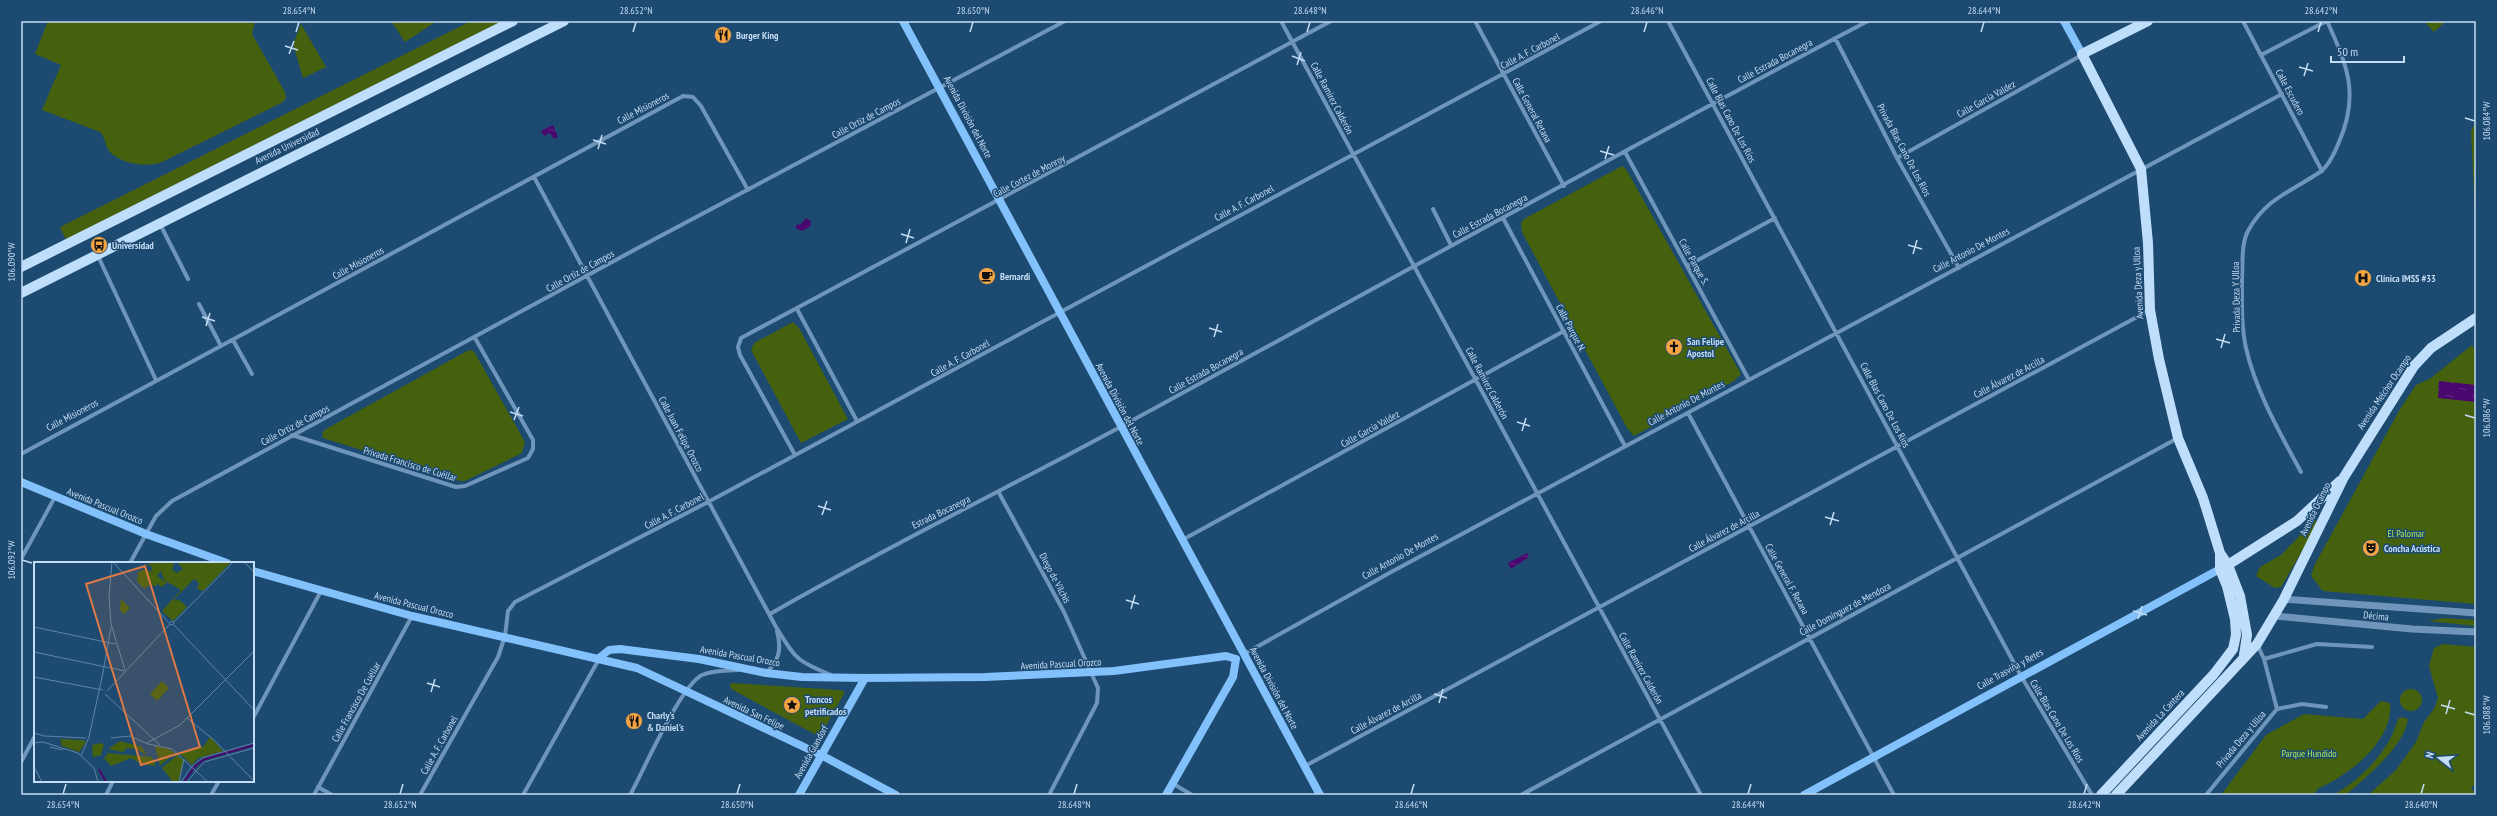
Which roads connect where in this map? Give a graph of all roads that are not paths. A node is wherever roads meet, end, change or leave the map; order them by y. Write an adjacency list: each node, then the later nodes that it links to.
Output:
1 (513, 21): 40 (main road, Avenida Universidad)
2 (564, 21): 35 (main road, Avenida Universidad)
3 (903, 21): 20 (main road, Avenida División del Norte)
4 (1064, 21): 20 (street, Calle Ortiz de Campos)
5 (1281, 21): 16 (street, Calle Ramírez Calderón)
6 (1331, 21): 16 (street, Calle Cortez de Monroy)
7 (1475, 21): 19 (street, Calle General Retana)
8 (1602, 21): 19 (street, Calle A. F. Carbonel)
9 (1668, 21): 22 (street, Calle Blas Cano De Los Ríos)
10 (1868, 21): 15 (street, Calle Estrada Bocanegra)
11 (2064, 21): 17 (main road, Avenida Deza y Ulloa)
12 (2148, 21): 17 (main road)
13 (2243, 21): 18 (street, Calle Escudero)
14 (2327, 21): 18 (street); 27 (street)
15 (1836, 38): 22 (street, Calle Estrada Bocanegra); 25 (street, Privada Blas Cano De Los Ríos)
16 (1293, 42): 24 (street, Calle Ramírez Calderón); 31 (street, Calle Cortez de Monroy)
17 (2082, 54): 25 (street, Calle García Valdez); 26 (main road, Avenida Deza y Ulloa)
18 (2261, 55): 21 (street, Calle Escudero)
19 (1504, 74): 24 (street, Calle A. F. Carbonel); 29 (street, Calle General Retana)
20 (940, 87): 30 (street, Calle Ortiz de Campos); 31 (main road, Avenida División del Norte)
21 (2282, 94): 26 (street, Calle Antonio De Montes); 27 (street, Calle Escudero)
22 (1713, 103): 23 (street, Calle Estrada Bocanegra); 34 (street, Calle Blas Cano De Los Ríos)
23 (1625, 152): 29 (street, Calle Estrada Bocanegra); 39 (street, Calle Parque S.)
24 (1353, 154): 38 (street, Calle Ramírez Calderón); 48 (street, Calle A. F. Carbonel)
25 (1897, 158): 41 (street, Privada Blas Cano De Los Ríos)
26 (2140, 169): 41 (street, Calle Antonio De Montes); 47 (main road, Avenida Deza y Ulloa)
27 (2322, 171): 68 (street, Privada Deza Y Ulloa)
28 (534, 177): 30 (street, Calle Misioneros); 42 (street, Calle Juan Felipe Orozco); 53 (street, Calle Misioneros)
29 (1564, 186): 33 (street, Calle Estrada Bocanegra)
30 (748, 190): 42 (street, Calle Ortiz de Campos)
31 (1001, 200): 46 (street, Calle Cortez de Monroy); 48 (main road, Avenida División del Norte)
32 (1433, 209): 36 (street)
33 (1503, 218): 36 (street, Calle Estrada Bocanegra); 50 (street, Calle Parque N.)
34 (1775, 218): 39 (street); 51 (street, Calle Blas Cano De Los Ríos)
35 (159, 223): 37 (main road, Avenida Universidad); 43 (street)
36 (1451, 245): 38 (street, Calle Estrada Bocanegra)
37 (98, 256): 44 (main road, Avenida Universidad); 57 (street)
38 (1414, 266): 56 (street, Calle Ramírez Calderón); 61 (street, Calle Estrada Bocanegra)
39 (1686, 266): 58 (street, Calle Parque S.)
40 (21, 267)
41 (1958, 268): 51 (street, Calle Antonio De Montes)
42 (588, 276): 52 (street, Calle Ortiz de Campos); 74 (street, Calle Juan Felipe Orozco)
43 (188, 279)
44 (21, 293)
45 (199, 304): 54 (street)
46 (797, 309): 60 (street); 67 (street, Calle Cortez de Monroy)
47 (2150, 310): 63 (main road, Avenida Deza y Ulloa); 65 (street, Calle Álvarez de Arcilla)
48 (1060, 312): 60 (street, Calle A. F. Carbonel); 61 (main road, Avenida División del Norte)
49 (2476, 318): 69 (main road, Avenida Melchor Ocampo)
50 (1564, 331): 56 (street, Calle García Valdez); 64 (street, Calle Parque N.)
51 (1837, 333): 58 (street, Calle Antonio De Montes); 65 (street, Calle Blas Cano De Los Ríos)
52 (475, 338): 62 (street, Calle Ortiz de Campos); 62 (street, Privada Francisco de Cuéllar)
53 (233, 340): 54 (street, Calle Misioneros); 55 (street)
54 (221, 346): 57 (street, Calle Misioneros)
55 (252, 374)
56 (1476, 378): 72 (street, Calle Ramírez Calderón); 77 (street, Calle García Valdez)
57 (156, 380): 66 (street, Calle Misioneros)
58 (1749, 380): 59 (street, Calle Antonio De Montes)
59 (1688, 413): 64 (street, Calle Antonio De Montes); 75 (street, Calle General F. Retana)
60 (857, 421): 67 (street, Calle A. F. Carbonel)
61 (1120, 427): 71 (street, Estrada Bocanegra); 77 (main road, Avenida División del Norte)
62 (292, 435): 76 (street, Calle Ortiz de Campos)
63 (2178, 438): 78 (street, Calle Domínguez de Mendoza); 82 (main road, Avenida Deza y Ulloa)
64 (1625, 446): 72 (street, Calle Antonio De Montes)
65 (1898, 446): 75 (street, Calle Álvarez de Arcilla); 78 (street, Calle Blas Cano De Los Ríos)
66 (21, 454)
67 (795, 455): 74 (street, Calle A. F. Carbonel)
68 (2301, 472)
69 (2344, 477): 82 (main road, Avenida Ocampo); 85 (main road, Avenida Ocampo)
70 (21, 482): 73 (main road, Avenida Pascual Orozco)
71 (999, 493): 88 (street, Estrada Bocanegra); 105 (street, Diego de VIlchis)
72 (1537, 494): 86 (street, Calle Ramírez Calderón); 98 (street, Calle Antonio De Montes)
73 (55, 496): 76 (main road, Avenida Pascual Orozco); 79 (street)
74 (708, 502): 88 (street, Calle Juan Felipe Orozco); 93 (street, Calle A. F. Carbonel)
75 (1749, 526): 86 (street, Calle Álvarez de Arcilla); 94 (street, Calle General F. Retana)
76 (146, 534): 80 (street, Calle Ortiz de Campos); 81 (main road, Avenida Pascual Orozco)
77 (1184, 539): 98 (main road, Avenida División del Norte)
78 (1959, 557): 94 (street, Calle Domínguez de Mendoza); 106 (street, Calle Blas Cano De Los Ríos)
79 (21, 559)
80 (131, 562)
81 (224, 562)
82 (2224, 567): 97 (main road, Avenida Deza y Ulloa); 99 (main road); 106 (main road, Calle Trasviña y Retes)
83 (254, 571): 84 (main road, Avenida Pascual Orozco)
84 (321, 591): 89 (main road, Avenida Pascual Orozco); 112 (street)
85 (2284, 599): 87 (street, Décima); 90 (main road, Avenida Ocampo)
86 (1599, 608): 113 (street, Calle Ramírez Calderón); 118 (street, Calle Álvarez de Arcilla)
87 (2476, 613)
88 (770, 614): 91 (street, Calle Juan Felipe Orozco)
89 (412, 616): 93 (main road, Avenida Pascual Orozco); 122 (street, Calle Francisco De Cuéllar)
90 (2275, 616): 92 (street, Décima); 95 (main road, Avenida Ocampo)
91 (776, 627): 104 (street); 107 (street, Calle Juan Felipe Orozco)
92 (2476, 632)
93 (505, 636): 100 (main road, Avenida Pascual Orozco); 127 (street, Calle A. F. Carbonel)
94 (1810, 637): 113 (street, Calle Domínguez de Mendoza); 116 (street, Calle General F. Retana)
95 (2256, 644): 99 (main road, Avenida Ocampo); 102 (street, Privada Deza y Ulloa)
96 (2372, 647): 102 (street)
97 (2233, 649): 141 (main road, Avenida La Cantera)
98 (1244, 654): 101 (main road, Calle Antonio De Montes); 118 (main road, Avenida División del Norte)
99 (2244, 655): 142 (main road)
100 (599, 658): 103 (main road, Avenida Pascual Orozco); 109 (main road, Avenida San Felipe); 128 (street)
101 (1236, 659): 105 (main road, Avenida Pascual Orozco); 121 (main road)
102 (2264, 659): 111 (street, Privada Deza y Ulloa)
103 (747, 669): 104 (main road, Avenida Pascual Orozco); 109 (street)
104 (766, 673): 107 (main road, Avenida Pascual Orozco)
105 (1091, 673): 108 (main road, Avenida Pascual Orozco); 132 (street, Diego de VIlchis)
106 (2021, 676): 116 (main road, Calle Trasviña y Retes); 140 (street, Calle Blas Cano De Los Ríos)
107 (837, 678): 108 (main road, Avenida Pascual Orozco)
108 (865, 678): 115 (main road, Avenida Glandorf)
109 (685, 691): 115 (main road, Avenida San Felipe); 129 (street)
110 (2326, 707): 111 (street)
111 (2277, 709): 143 (street, Privada Deza y Ulloa)
112 (254, 716)
113 (1660, 720): 136 (street, Calle Domínguez de Mendoza); 137 (street, Calle Ramírez Calderón)
114 (34, 738): 117 (street)
115 (821, 755): 130 (main road, Avenida Glandorf); 131 (main road, Avenida San Felipe)
116 (1875, 757): 138 (main road, Calle Trasviña y Retes); 139 (street, Calle General F. Retana)
117 (21, 762)
118 (1305, 766): 135 (main road, Avenida División del Norte)
119 (112, 782): 123 (street)
120 (218, 782): 124 (street)
121 (1172, 783): 133 (main road); 134 (street)
122 (318, 787): 125 (street, Calle Francisco De Cuéllar); 126 (street)
123 (106, 795)
124 (211, 795)
125 (314, 795)
126 (332, 795)
127 (420, 795)
128 (523, 795)
129 (631, 795)
130 (799, 795)
131 (896, 795)
132 (1049, 795)
133 (1166, 795)
134 (1192, 795)
135 (1320, 795)
136 (1520, 795)
137 (1700, 795)
138 (1804, 795)
139 (1894, 795)
140 (2092, 795)
141 (2102, 795)
142 (2116, 795)
143 (2206, 795)

